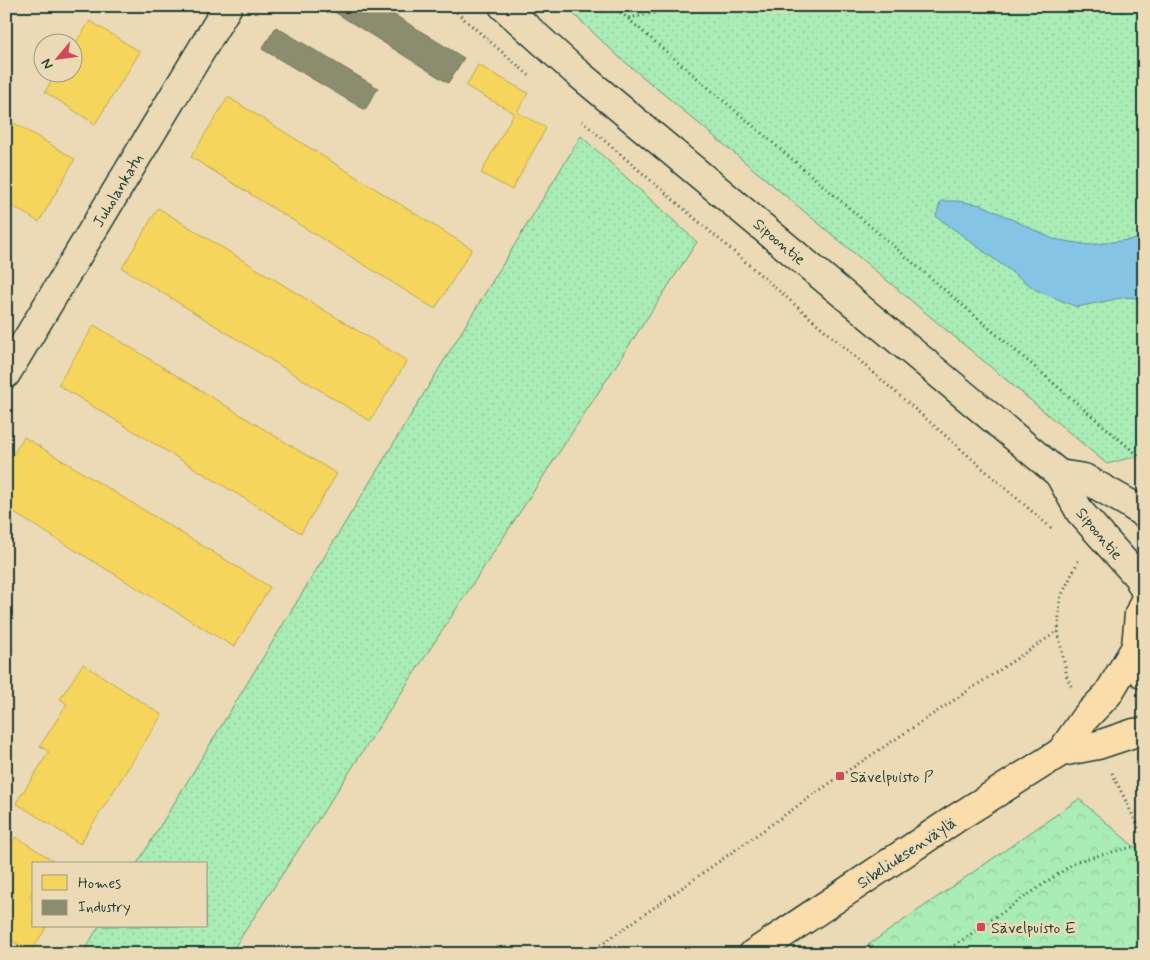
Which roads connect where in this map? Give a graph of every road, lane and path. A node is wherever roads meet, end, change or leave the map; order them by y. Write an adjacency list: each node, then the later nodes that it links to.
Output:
1 (228, 6): 9 (street, Juholankatu)
2 (449, 6): 7 (path)
3 (503, 6): 11 (street, Sipoontie)
4 (613, 6): 6 (path)
5 (669, 6): 6 (path)
6 (628, 18): 10 (path)
7 (538, 83)
8 (576, 116): 13 (path)
9 (6, 374)
10 (1144, 462)
11 (1059, 474): 12 (street, Sipoontie); 14 (street, Sipoontie)
12 (1144, 514)
13 (1051, 528)
14 (1144, 589)
15 (1144, 602): 17 (main road)
16 (1058, 631): 22 (path)
17 (1136, 647): 18 (main road); 20 (main road, Sibeliuksenväylä)
18 (1144, 675)
19 (1144, 732): 20 (main road, Sibeliuksenväylä)
20 (1061, 752): 23 (main road, Sibeliuksenväylä)
21 (1144, 844): 24 (path)
22 (588, 954)
23 (753, 954)
24 (942, 954)

